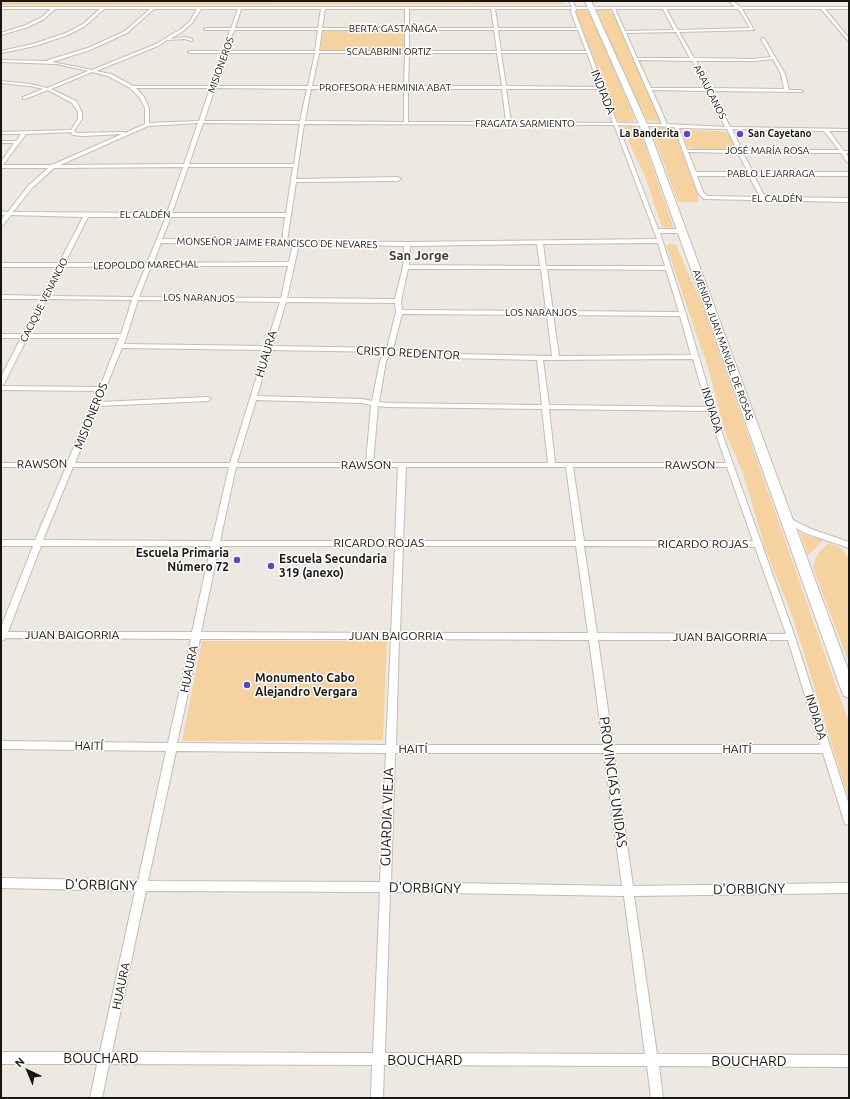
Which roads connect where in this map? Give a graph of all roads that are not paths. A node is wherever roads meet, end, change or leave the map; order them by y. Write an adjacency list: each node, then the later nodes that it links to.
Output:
1 (588, 1): 15 (main road, AVENIDA JUAN MANUEL DE ROSAS)
2 (731, 1): 19 (street)
3 (813, 1): 20 (street)
4 (608, 2): 16 (street)
5 (573, 5): 14 (street); 15 (street); 28 (street, INDIADA)
6 (3, 8): 7 (street); 22 (street)
7 (54, 8): 8 (street); 33 (street)
8 (103, 8): 9 (street); 44 (street)
9 (153, 8): 10 (street); 49 (street)
10 (200, 8): 11 (street); 36 (street)
11 (240, 8): 12 (street); 23 (street, MISIONEROS)
12 (323, 8): 13 (street); 26 (street)
13 (407, 8): 14 (street); 24 (street)
14 (492, 8): 27 (street)
15 (591, 8): 16 (street); 69 (main road, AVENIDA JUAN MANUEL DE ROSAS)
16 (607, 8): 17 (street)
17 (613, 8): 18 (street); 29 (street)
18 (664, 8): 19 (street); 30 (street, ARAUCANOS)
19 (737, 8): 20 (street); 30 (street)
20 (820, 8): 21 (street); 31 (street)
21 (849, 8)
22 (1, 12)
23 (235, 28): 25 (street, BERTA GASTAÑAGA); 26 (street, BERTA GASTAÑAGA); 40 (street, MISIONEROS)
24 (407, 28): 26 (street, BERTA GASTAÑAGA); 27 (street, BERTA GASTAÑAGA); 41 (street)
25 (206, 29)
26 (321, 29): 38 (street)
27 (496, 29): 28 (street, BERTA GASTAÑAGA); 42 (street)
28 (579, 29): 43 (street, INDIADA)
29 (625, 32): 30 (street); 46 (street)
30 (677, 32): 48 (street, ARAUCANOS)
31 (842, 32): 32 (street); 37 (street)
32 (849, 32)
33 (1, 34)
34 (763, 38): 45 (street)
35 (191, 40): 36 (street)
36 (165, 41): 50 (street)
37 (849, 41)
38 (317, 51): 40 (street, SCALABRINI ORTIZ); 41 (street, SCALABRINI ORTIZ); 54 (street)
39 (190, 52): 40 (street, SCALABRINI ORTIZ)
40 (225, 52): 53 (street, MISIONEROS)
41 (407, 52): 42 (street, SCALABRINI ORTIZ); 55 (street)
42 (499, 52): 43 (street, SCALABRINI ORTIZ); 58 (street)
43 (587, 52): 56 (street, INDIADA)
44 (4, 53): 47 (street); 49 (street)
45 (774, 58): 48 (street); 61 (street)
46 (636, 59): 48 (street); 59 (street)
47 (1, 60): 49 (street)
48 (693, 60): 60 (street, ARAUCANOS)
49 (43, 62): 50 (street)
50 (95, 71): 52 (street); 57 (street)
51 (1, 82): 57 (street)
52 (132, 87): 53 (street, PROFESORA HERMINIA ABAT); 70 (street)
53 (213, 88): 54 (street, PROFESORA HERMINIA ABAT); 64 (street, MISIONEROS)
54 (308, 88): 55 (street, PROFESORA HERMINIA ABAT); 65 (street)
55 (406, 88): 58 (street, PROFESORA HERMINIA ABAT); 66 (street)
56 (601, 88): 58 (street, PROFESORA HERMINIA ABAT); 68 (street, INDIADA)
57 (48, 89): 63 (street); 76 (street)
58 (504, 89): 67 (street)
59 (651, 89): 60 (street); 71 (street)
60 (710, 90): 61 (street); 73 (street, ARAUCANOS)
61 (787, 91): 62 (street)
62 (800, 91)
63 (25, 98)
64 (200, 122): 65 (street, FRAGATA SARMIENTO); 70 (street, FRAGATA SARMIENTO); 87 (street, MISIONEROS)
65 (302, 124): 66 (street, FRAGATA SARMIENTO); 88 (street)
66 (406, 124): 67 (street, FRAGATA SARMIENTO)
67 (509, 124): 68 (street, FRAGATA SARMIENTO)
68 (616, 124): 69 (street, FRAGATA SARMIENTO); 104 (street, INDIADA)
69 (643, 124): 71 (street, FRAGATA SARMIENTO); 105 (main road, AVENIDA JUAN MANUEL DE ROSAS)
70 (147, 125): 77 (street)
71 (665, 125): 72 (street, FRAGATA SARMIENTO)
72 (676, 126): 73 (street, FRAGATA SARMIENTO); 82 (street)
73 (728, 128): 74 (street, FRAGATA SARMIENTO); 83 (street, ARAUCANOS)
74 (826, 130): 75 (street, FRAGATA SARMIENTO); 84 (street)
75 (849, 130)
76 (72, 131): 77 (street); 79 (street)
77 (131, 132): 90 (street)
78 (1, 133): 79 (street)
79 (24, 133): 81 (street)
80 (1, 142): 81 (street)
81 (17, 142): 89 (street)
82 (685, 151): 83 (street, JOSÉ MARÍA ROSA); 91 (street)
83 (741, 151): 84 (street, JOSÉ MARÍA ROSA); 93 (street, ARAUCANOS)
84 (842, 152): 85 (street, JOSÉ MARÍA ROSA); 86 (street)
85 (849, 152)
86 (849, 161)
87 (186, 165): 88 (street); 90 (street); 101 (street, MISIONEROS)
88 (296, 165): 95 (street)
89 (1, 166): 90 (street)
90 (52, 167): 99 (street)
91 (694, 174): 93 (street, PABLO LEJARRAGA); 96 (street, EL CALDÉN)
92 (849, 174): 93 (street, PABLO LEJARRAGA)
93 (752, 175): 96 (street, ARAUCANOS)
94 (398, 179): 95 (street)
95 (294, 181): 102 (street)
96 (763, 199): 97 (street, EL CALDÉN)
97 (849, 200)
98 (1, 213): 99 (street, EL CALDÉN)
99 (8, 213): 100 (street, EL CALDÉN); 103 (street)
100 (86, 215): 101 (street, EL CALDÉN); 115 (street, CACIQUE VENANCIO)
101 (170, 215): 102 (street, EL CALDÉN); 106 (street, MISIONEROS)
102 (289, 215): 108 (street)
103 (1, 224)
104 (656, 231): 105 (street); 107 (street, INDIADA)
105 (682, 231): 153 (main road, AVENIDA JUAN MANUEL DE ROSAS)
106 (158, 241): 108 (street, MONSEÑOR JAIME FRANCISCO DE NEVARES); 114 (street, MISIONEROS)
107 (660, 241): 109 (street, MONSEÑOR JAIME FRANCISCO DE NEVARES); 118 (street, INDIADA)
108 (284, 243): 110 (street, MONSEÑOR JAIME FRANCISCO DE NEVARES)
109 (540, 243): 111 (street, MONSEÑOR JAIME FRANCISCO DE NEVARES); 117 (street)
110 (296, 244): 111 (street, MONSEÑOR JAIME FRANCISCO DE NEVARES); 112 (street, HUAURA)
111 (407, 244): 116 (street)
112 (291, 264): 114 (street, LEOPOLDO MARECHAL); 122 (street, HUAURA)
113 (1, 265): 115 (street, LEOPOLDO MARECHAL)
114 (150, 265): 115 (street, LEOPOLDO MARECHAL); 121 (street, MISIONEROS)
115 (61, 266): 120 (street, CACIQUE VENANCIO)
116 (406, 267): 117 (street); 123 (street)
117 (543, 268): 118 (street); 125 (street)
118 (668, 268): 126 (street, INDIADA)
119 (1, 297): 120 (street, LOS NARANJOS)
120 (45, 297): 121 (street, LOS NARANJOS); 128 (street, CACIQUE VENANCIO)
121 (136, 297): 122 (street, LOS NARANJOS); 129 (street, MISIONEROS)
122 (284, 299): 123 (street, LOS NARANJOS); 131 (street, HUAURA)
123 (398, 301): 124 (street)
124 (399, 312): 125 (street, LOS NARANJOS); 132 (street)
125 (549, 313): 126 (street, LOS NARANJOS); 135 (street)
126 (683, 314): 133 (street, INDIADA)
127 (1, 336): 128 (street)
128 (25, 336): 129 (street); 136 (street, CACIQUE VENANCIO)
129 (123, 336): 130 (street, MISIONEROS)
130 (120, 346): 131 (street, CRISTO REDENTOR); 138 (street, MISIONEROS)
131 (268, 348): 132 (street, CRISTO REDENTOR); 139 (street, HUAURA)
132 (390, 350): 134 (street, CRISTO REDENTOR); 141 (street)
133 (696, 357): 135 (street, CRISTO REDENTOR); 144 (street, INDIADA)
134 (540, 358): 135 (street, CRISTO REDENTOR); 143 (street)
135 (556, 358)
136 (1, 384)
137 (1, 388): 138 (street)
138 (101, 389): 142 (street, MISIONEROS)
139 (253, 398): 141 (street); 146 (street, HUAURA)
140 (208, 399): 142 (street)
141 (375, 403): 143 (street); 148 (street)
142 (96, 404): 145 (street, MISIONEROS)
143 (545, 407): 144 (street); 150 (street)
144 (711, 409): 152 (street, INDIADA)
145 (71, 464): 146 (street, RAWSON); 147 (street, RAWSON); 154 (street, MISIONEROS)
146 (233, 464): 148 (street, RAWSON); 156 (street, HUAURA)
147 (1, 465)
148 (369, 465): 149 (street, RAWSON)
149 (402, 465): 150 (street, RAWSON); 157 (street, GUARDIA VIEJA)
150 (552, 465): 151 (street, RAWSON)
151 (569, 465): 152 (street, RAWSON); 159 (street, PROVINCIAS UNIDAS)
152 (731, 465): 158 (street, INDIADA)
153 (786, 520): 160 (street); 166 (main road, AVENIDA JUAN MANUEL DE ROSAS)
154 (38, 542): 155 (street, RICARDO ROJAS); 156 (street, RICARDO ROJAS); 161 (street, MISIONEROS)
155 (1, 543)
156 (216, 543): 157 (street, RICARDO ROJAS); 162 (street, HUAURA)
157 (399, 543): 159 (street, RICARDO ROJAS); 163 (street, GUARDIA VIEJA)
158 (758, 544): 159 (street, RICARDO ROJAS); 165 (street, INDIADA)
159 (580, 545): 164 (street, PROVINCIAS UNIDAS)
160 (849, 545)
161 (1, 636): 162 (street, JUAN BAIGORRIA)
162 (196, 636): 163 (street, JUAN BAIGORRIA); 168 (street, HUAURA)
163 (396, 636): 164 (street, JUAN BAIGORRIA); 170 (street, GUARDIA VIEJA)
164 (593, 637): 165 (street, JUAN BAIGORRIA); 169 (street, PROVINCIAS UNIDAS)
165 (791, 637): 171 (street, INDIADA)
166 (849, 692)
167 (1, 745): 168 (street, HAITÍ)
168 (172, 747): 170 (street, HAITÍ); 174 (street, HUAURA)
169 (608, 748): 170 (street, HAITÍ); 171 (street, HAITÍ); 177 (street, PROVINCIAS UNIDAS)
170 (390, 749): 175 (street, GUARDIA VIEJA)
171 (826, 749): 172 (street, INDIADA)
172 (849, 821)
173 (1, 883): 174 (street, D'ORBIGNY)
174 (142, 886): 175 (street, D'ORBIGNY); 179 (street, HUAURA)
175 (384, 887): 177 (street, D'ORBIGNY); 180 (street, GUARDIA VIEJA)
176 (849, 888): 177 (street, D'ORBIGNY)
177 (628, 891): 181 (street, PROVINCIAS UNIDAS)
178 (1, 1058): 179 (street, BOUCHARD)
179 (105, 1059): 180 (street, BOUCHARD); 183 (street, HUAURA)
180 (379, 1060): 181 (street, BOUCHARD); 184 (street, GUARDIA VIEJA)
181 (652, 1060): 182 (street, BOUCHARD); 185 (street, PROVINCIAS UNIDAS)
182 (849, 1060)
183 (96, 1098)
184 (377, 1098)
185 (657, 1098)

